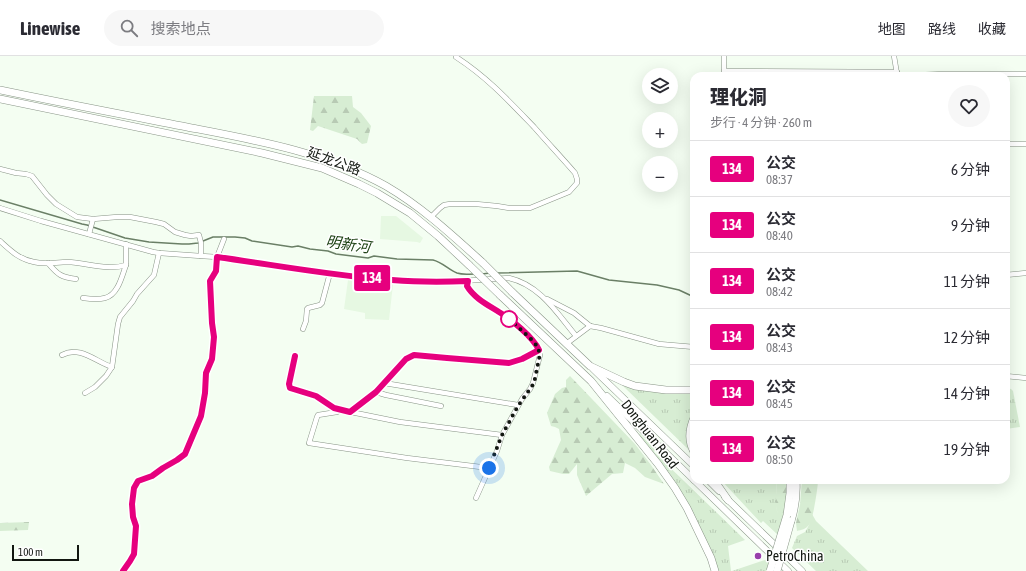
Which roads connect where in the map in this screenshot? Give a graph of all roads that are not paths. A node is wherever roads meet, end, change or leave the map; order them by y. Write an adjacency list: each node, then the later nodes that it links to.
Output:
1 (724, 56): 4 (street)
2 (894, 56): 5 (street)
3 (456, 57): 14 (street)
4 (724, 72)
5 (897, 72)
6 (1010, 74): 7 (street)
7 (1026, 74)
8 (0, 90): 14 (highway, 延龙公路)
9 (0, 99): 32 (highway, 延龙公路, bridge)
10 (1010, 144): 11 (street)
11 (1026, 144)
12 (0, 169): 15 (street)
13 (0, 208): 16 (street)
14 (432, 217): 37 (highway, 延龙公路, bridge)
15 (92, 221): 16 (street); 21 (street)
16 (89, 231): 19 (street)
17 (224, 239): 22 (street)
18 (0, 241): 23 (street)
19 (126, 244): 20 (street); 24 (street)
20 (159, 253): 21 (street); 43 (street)
21 (201, 256): 22 (street)
22 (217, 257): 25 (street); 67 (street)
23 (48, 263): 24 (street); 28 (street)
24 (126, 265): 31 (street)
25 (330, 273): 29 (street); 35 (street)
26 (1026, 273): 27 (street)
27 (1010, 275)
28 (76, 279)
29 (468, 281): 30 (street); 33 (street)
30 (543, 297): 34 (street); 36 (street)
31 (83, 298)
32 (523, 316): 33 (street); 46 (highway, 延龙公路)
33 (515, 324): 39 (street)
34 (590, 326): 36 (street); 38 (street)
35 (303, 329)
36 (576, 336): 37 (street)
37 (566, 344): 42 (highway, 延龙公路)
38 (690, 347)
39 (539, 350): 47 (street); 52 (street)
40 (62, 354): 43 (street)
41 (295, 356): 53 (street)
42 (590, 366): 48 (highway, Donghuan Road); 56 (main road)
43 (112, 367): 50 (street)
44 (1010, 376): 45 (street)
45 (1026, 378)
46 (591, 381): 58 (main road); 68 (highway, Donghuan Road)
47 (384, 383): 49 (street); 52 (street)
48 (690, 390)
49 (376, 392): 51 (street); 54 (street)
50 (85, 393)
51 (441, 406)
52 (518, 406): 55 (street)
53 (341, 410): 54 (street); 57 (street)
54 (350, 412): 55 (street)
55 (502, 435): 57 (street)
56 (690, 462)
57 (489, 468): 64 (street)
58 (690, 476)
59 (698, 484): 71 (main road)
60 (712, 484): 65 (main road)
61 (717, 484): 65 (highway)
62 (790, 484): 66 (highway)
63 (796, 484): 66 (highway)
64 (476, 498)
65 (728, 500): 72 (main road)
66 (789, 518): 69 (highway, bridge); 70 (highway, bridge)
67 (123, 571)
68 (715, 571)
69 (770, 571)
70 (777, 571)
71 (788, 571)
72 (802, 571)

